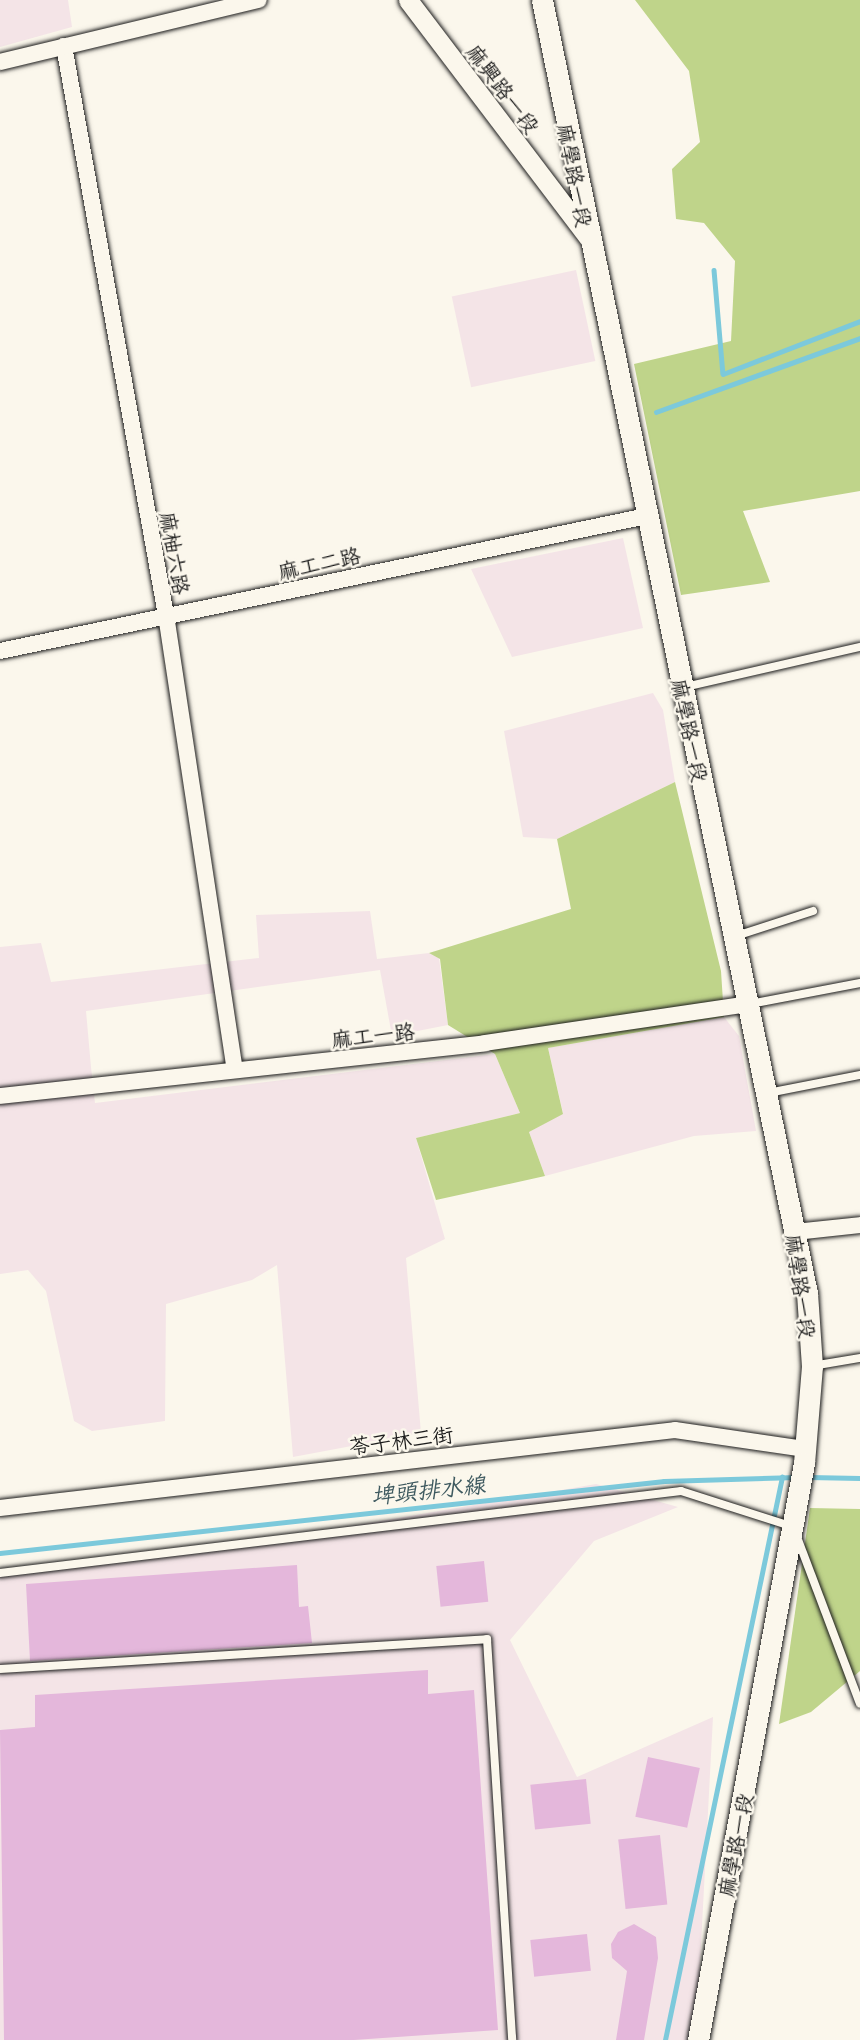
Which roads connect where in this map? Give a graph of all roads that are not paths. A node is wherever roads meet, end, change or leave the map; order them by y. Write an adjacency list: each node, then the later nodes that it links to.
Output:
1 (259, 0): 4 (street)
2 (408, 0): 6 (street, 麻興路一段)
3 (542, 0): 6 (main road, 麻學路一段)
4 (64, 46): 5 (street); 8 (street, 麻柚六路)
5 (0, 62)
6 (588, 237): 7 (main road, 麻學路一段)
7 (647, 516): 8 (street, 麻工二路); 11 (main road, 麻學路一段)
8 (166, 615): 10 (street, 麻工二路); 16 (street, 麻柚六路)
9 (860, 647): 11 (lane)
10 (0, 651)
11 (682, 688): 13 (main road, 麻學路一段)
12 (813, 911): 13 (lane)
13 (736, 936): 15 (main road, 麻學路一段)
14 (860, 983): 15 (lane)
15 (750, 1004): 16 (street, 麻工一路); 18 (main road, 麻學路一段)
16 (235, 1070): 19 (street, 麻工一路)
17 (860, 1075): 18 (lane)
18 (768, 1093): 21 (main road, 麻學路一段)
19 (0, 1096)
20 (860, 1225): 21 (street)
21 (795, 1232): 23 (main road, 麻學路一段)
22 (860, 1358): 23 (lane)
23 (812, 1366): 24 (main road, 麻學路一段)
24 (805, 1456): 25 (street, 苓子林三街); 26 (main road, 麻學路一段)
25 (0, 1508)
26 (792, 1526): 27 (lane); 29 (lane); 31 (main road, 麻學路一段)
27 (0, 1573)
28 (0, 1669): 30 (lane)
29 (860, 1704)
30 (512, 2040)
31 (698, 2040)

